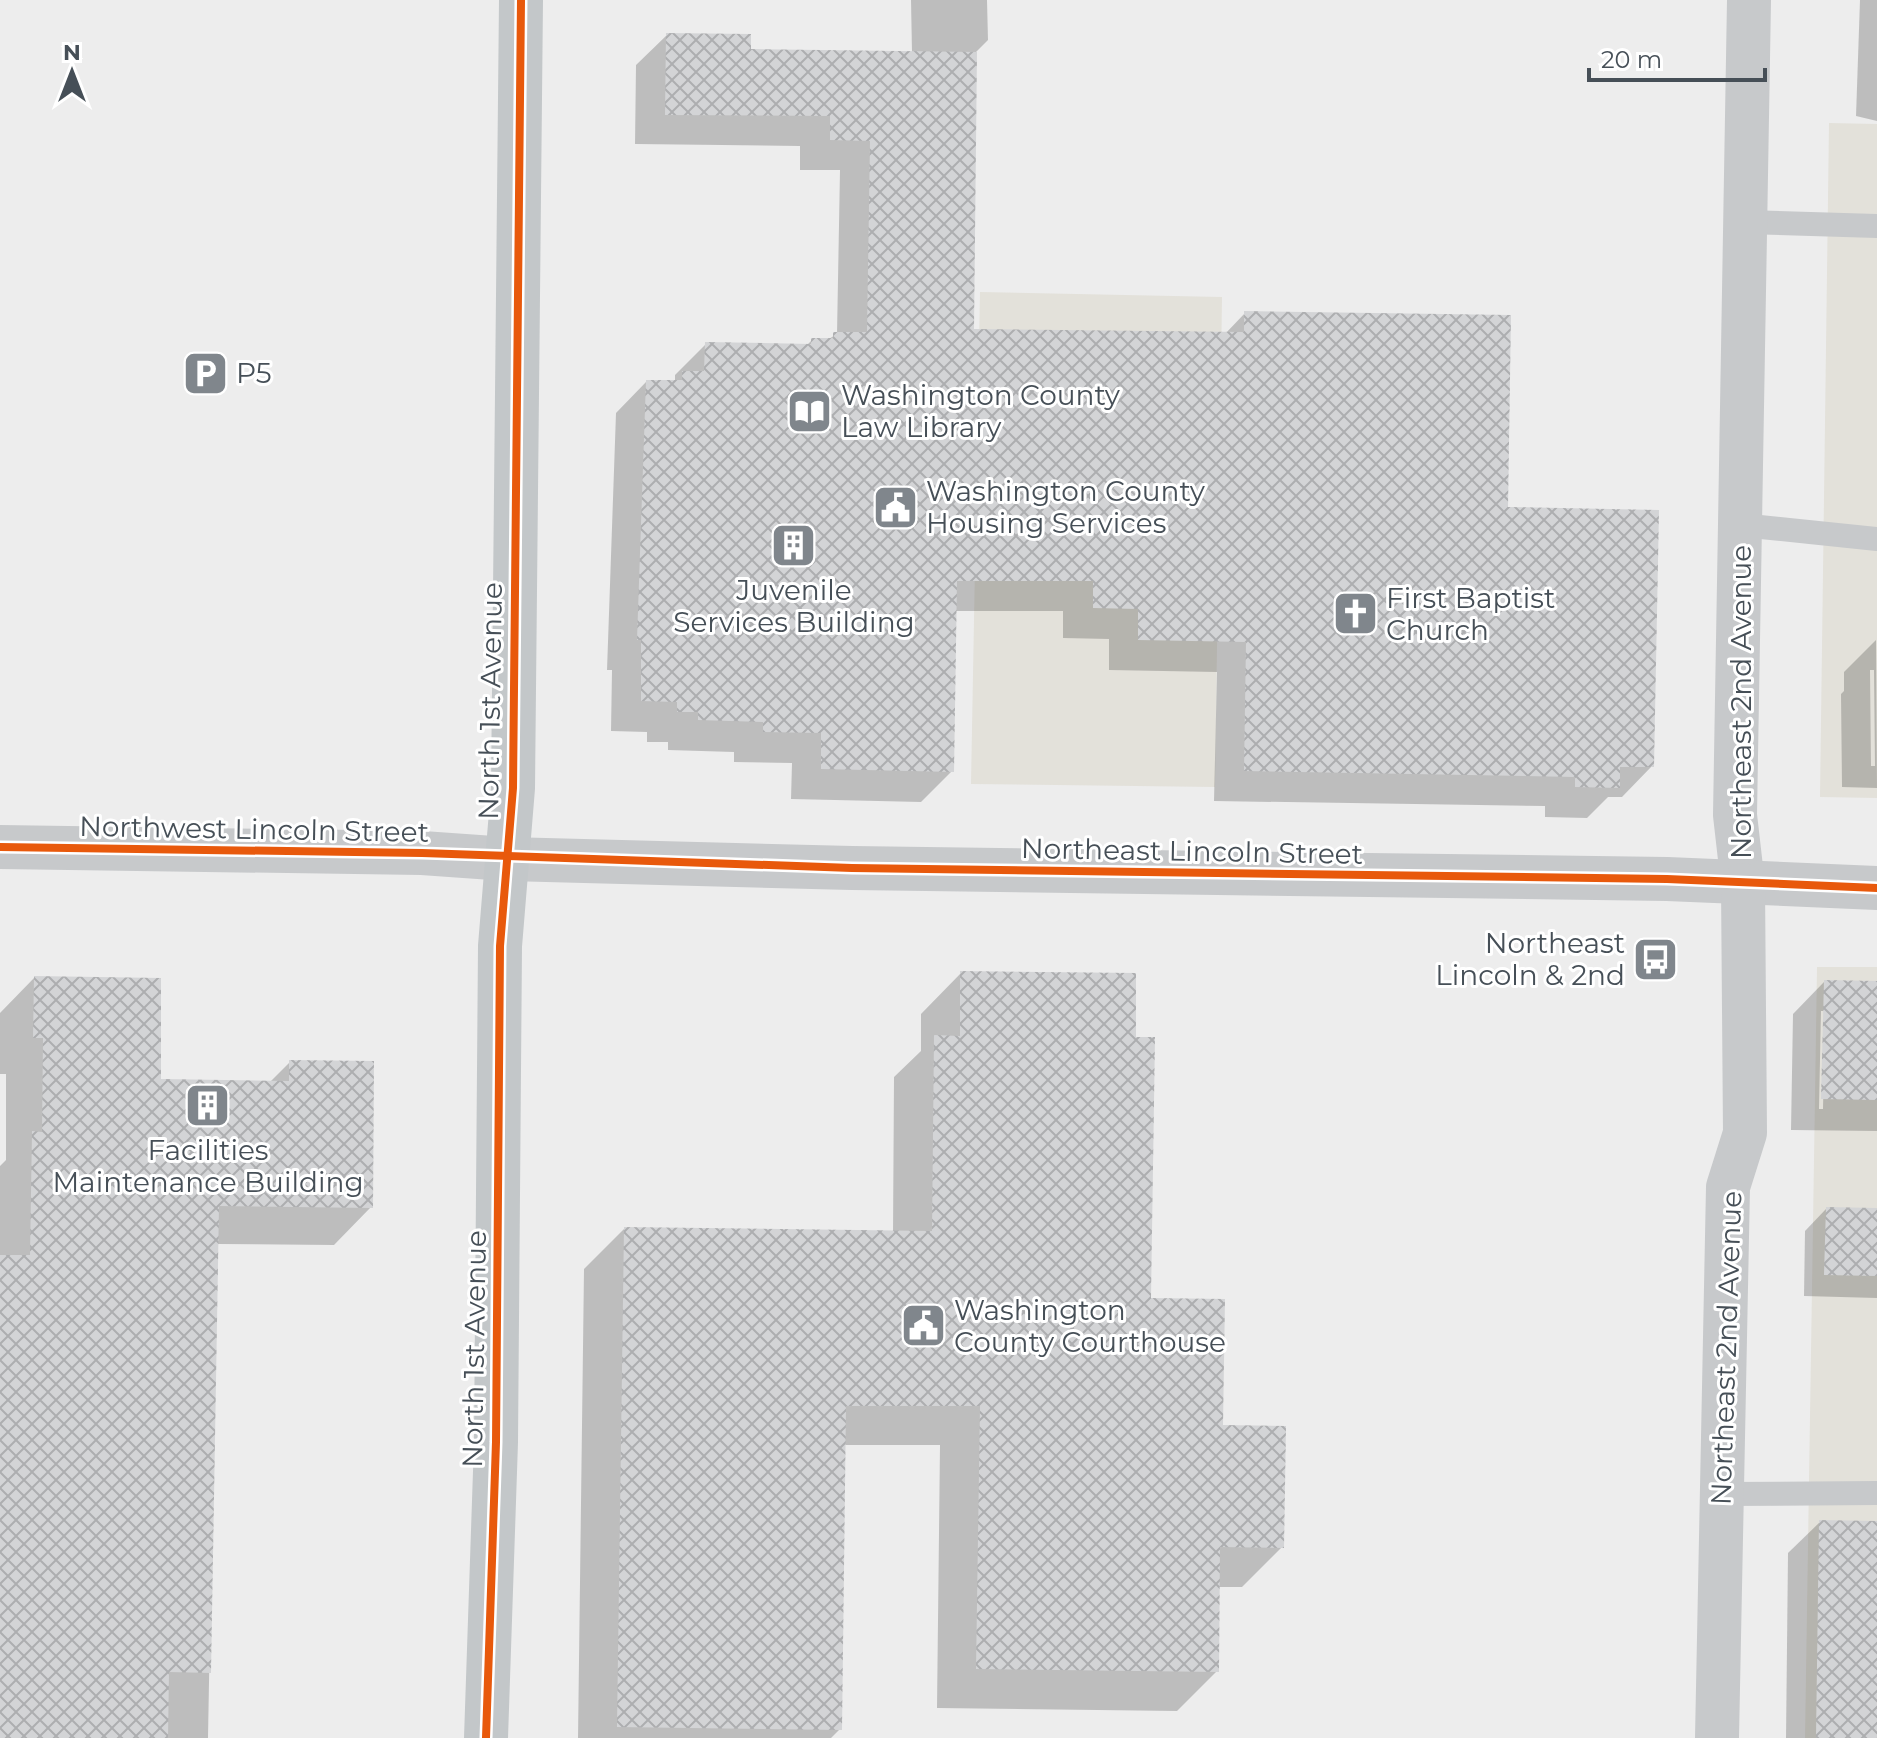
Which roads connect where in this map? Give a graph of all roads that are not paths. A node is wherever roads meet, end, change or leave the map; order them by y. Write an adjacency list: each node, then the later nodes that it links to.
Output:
1 (521, 0): 8 (main road, North 1st Avenue)
2 (1749, 0): 3 (street, Northeast 2nd Avenue)
3 (1745, 222): 4 (lane); 5 (street, Northeast 2nd Avenue)
4 (1877, 226)
5 (1741, 525): 6 (lane); 9 (street, Northeast 2nd Avenue)
6 (1877, 539)
7 (0, 847): 8 (street, Northwest Lincoln Street)
8 (507, 859): 9 (street, Northeast Lincoln Street); 13 (main road, North 1st Avenue)
9 (1743, 885): 10 (street, Northeast Lincoln Street); 12 (street, Northeast 2nd Avenue)
10 (1877, 888)
11 (1877, 1493): 12 (lane)
12 (1722, 1494): 14 (street, Northeast 2nd Avenue)
13 (486, 1738)
14 (1717, 1738)

